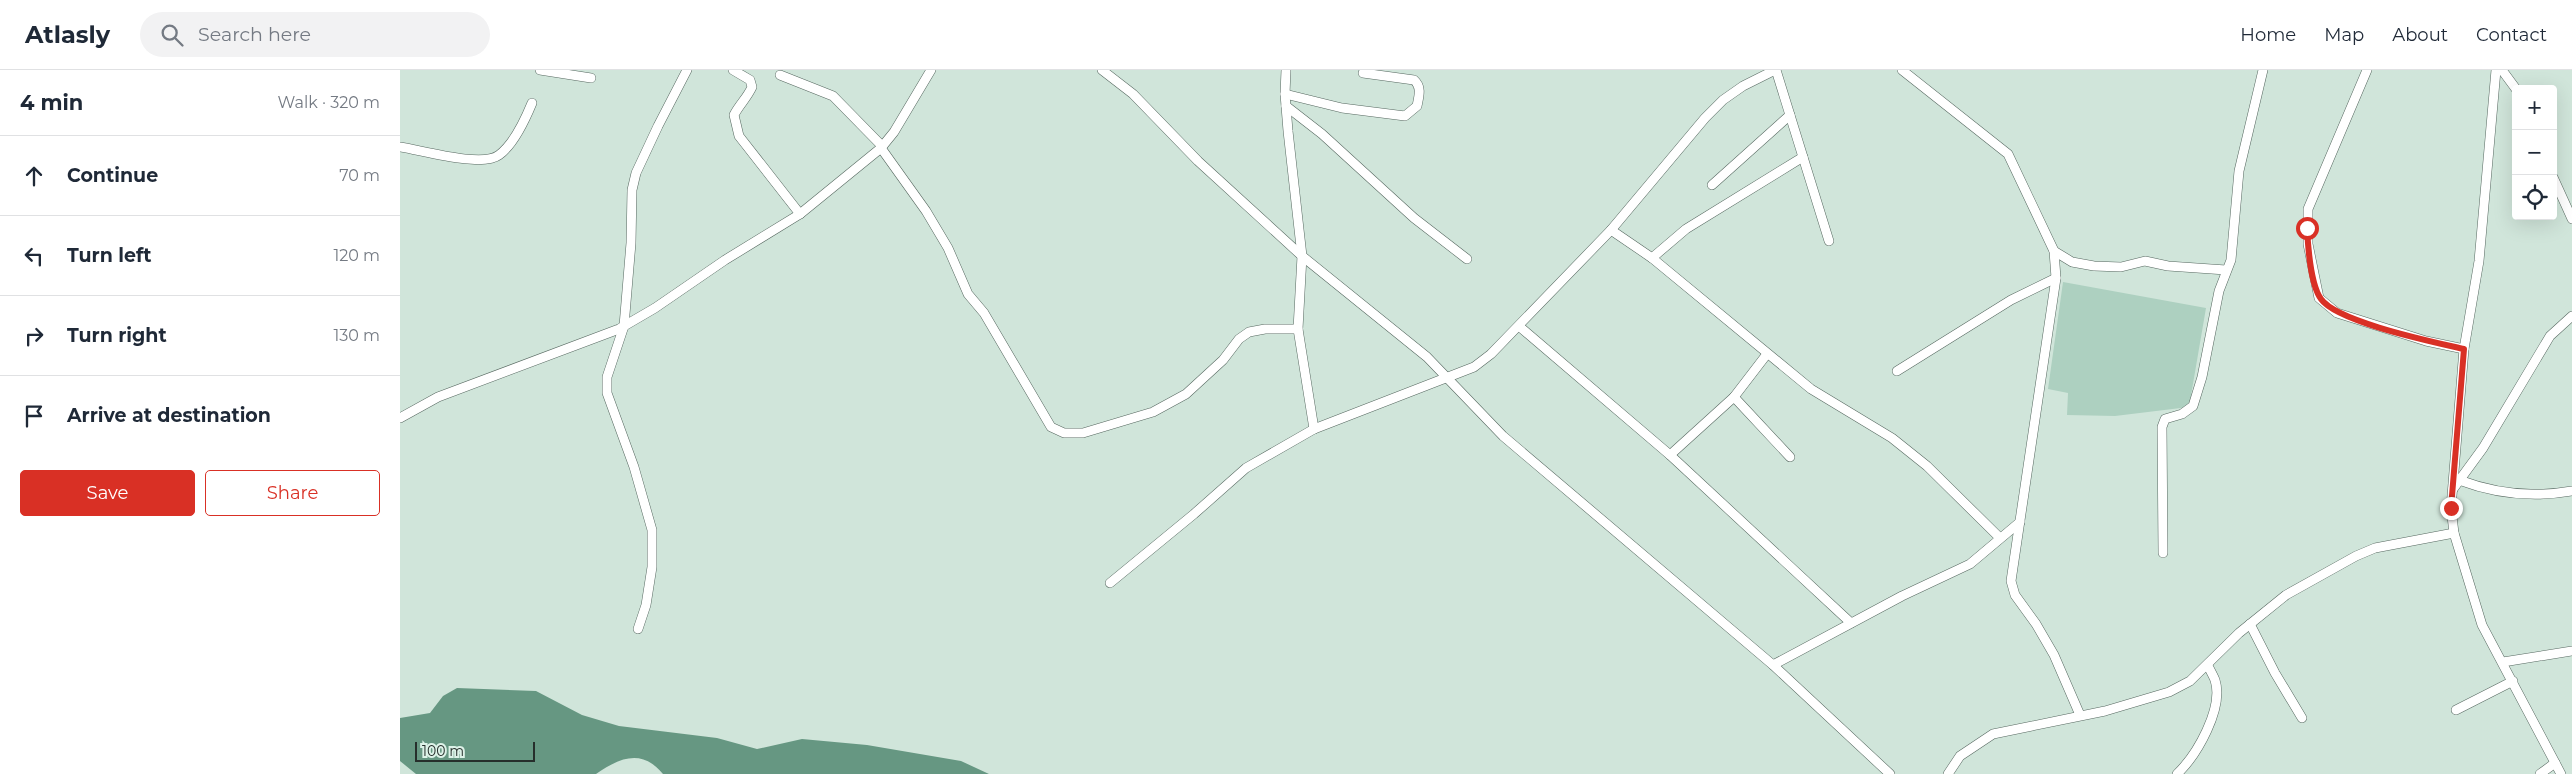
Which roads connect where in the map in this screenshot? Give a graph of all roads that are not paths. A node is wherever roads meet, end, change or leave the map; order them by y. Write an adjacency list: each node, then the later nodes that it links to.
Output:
1 (540, 70): 15 (street)
2 (687, 70): 37 (street)
3 (733, 70): 26 (street)
4 (931, 70): 22 (street)
5 (1102, 70): 31 (street)
6 (1286, 70): 17 (street)
7 (1776, 70): 20 (street); 28 (street)
8 (1902, 70): 30 (street)
9 (2262, 70): 34 (street)
10 (2367, 70): 40 (street)
11 (2496, 70): 40 (street)
12 (2502, 70): 16 (street)
13 (1363, 73): 17 (street)
14 (780, 75): 22 (street)
15 (591, 78)
16 (2513, 85)
17 (1285, 94): 19 (street)
18 (532, 103): 21 (street)
19 (1286, 106): 31 (street); 33 (street)
20 (1790, 116): 23 (street); 24 (street)
21 (400, 147)
22 (881, 147): 26 (street); 39 (street)
23 (1803, 157): 29 (street); 32 (street)
24 (1712, 185)
25 (2557, 186): 27 (street)
26 (800, 214): 37 (street)
27 (2572, 219)
28 (1610, 230): 32 (street); 38 (street)
29 (1829, 241)
30 (2054, 251): 34 (street); 35 (street)
31 (1302, 256): 39 (street); 43 (street)
32 (1652, 258): 41 (street)
33 (1467, 260)
34 (2226, 270): 55 (street)
35 (2056, 278): 42 (street); 52 (street)
36 (2572, 316): 49 (street)
37 (624, 326): 45 (street); 59 (street)
38 (1520, 327): 43 (street); 47 (street)
39 (1298, 329): 46 (street)
40 (2464, 349): 50 (street)
41 (1767, 354): 44 (street); 54 (street)
42 (1896, 371)
43 (1447, 377): 46 (street); 62 (street)
44 (1734, 397): 47 (street); 48 (street)
45 (400, 418)
46 (1314, 429): 56 (street)
47 (1670, 455): 57 (street)
48 (1790, 456)
49 (2459, 480): 50 (street); 51 (street)
50 (2452, 490): 53 (street)
51 (2572, 491)
52 (2020, 522): 54 (street); 66 (street)
53 (2454, 533): 58 (street); 61 (street)
54 (1999, 537): 57 (street)
55 (2163, 553)
56 (1110, 583)
57 (1851, 624): 62 (street)
58 (2250, 624): 63 (street); 67 (street)
59 (638, 629)
60 (2572, 651): 61 (street)
61 (2502, 662): 64 (street)
62 (1773, 665): 69 (street)
63 (2208, 666): 66 (street); 71 (street)
64 (2513, 681): 65 (street); 68 (street)
65 (2456, 710)
66 (2080, 715): 70 (street)
67 (2302, 718)
68 (2555, 762): 72 (street); 73 (street)
69 (1890, 774)
70 (1948, 774)
71 (2177, 774)
72 (2540, 774)
73 (2561, 774)

